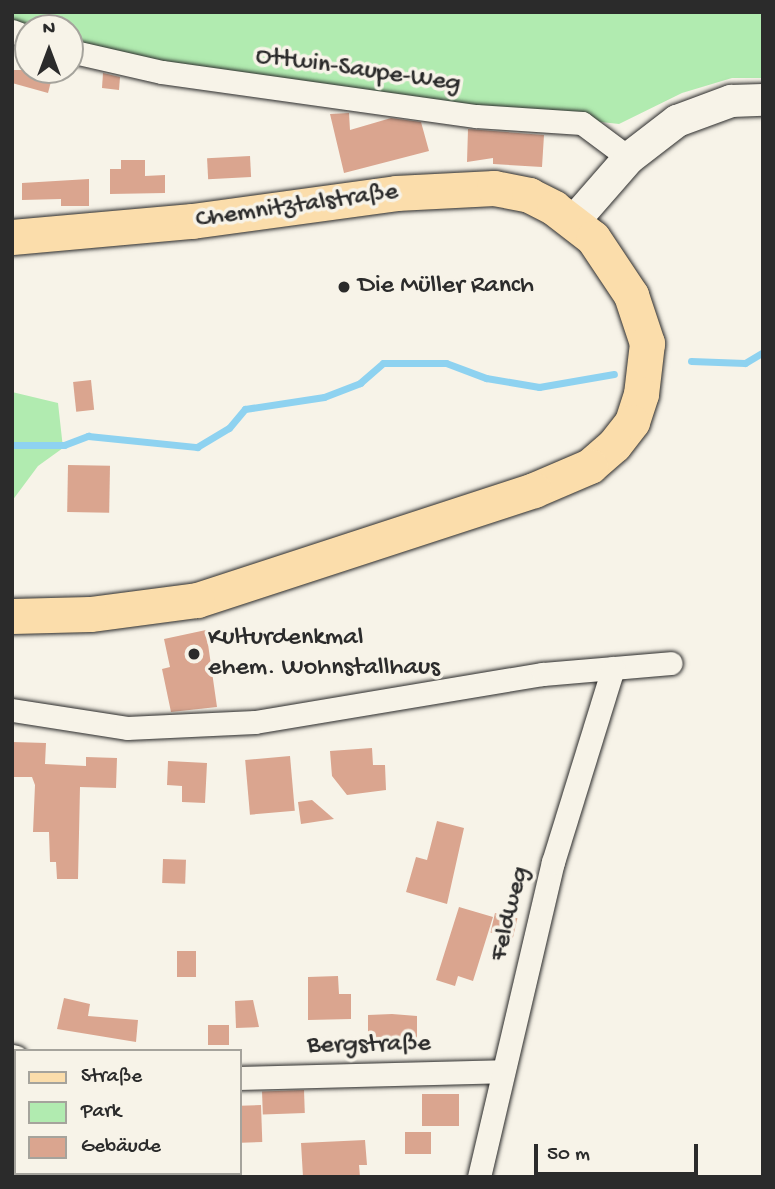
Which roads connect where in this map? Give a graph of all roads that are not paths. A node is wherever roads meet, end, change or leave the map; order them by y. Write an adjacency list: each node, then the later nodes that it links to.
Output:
1 (84, 54): 3 (street, Ottwin-Saupe-Weg)
2 (763, 100): 3 (main road)
3 (629, 158): 4 (main road)
4 (574, 222): 5 (main road, Chemnitztalstraße); 6 (main road, Chemnitztalstraße)
5 (12, 237)
6 (12, 616)
7 (671, 663): 8 (street)
8 (612, 668): 9 (street); 10 (street, Feldweg)
9 (12, 710)
10 (500, 1071): 11 (street, Bergstraße); 12 (street, Feldweg)
11 (242, 1077)
12 (480, 1177)

